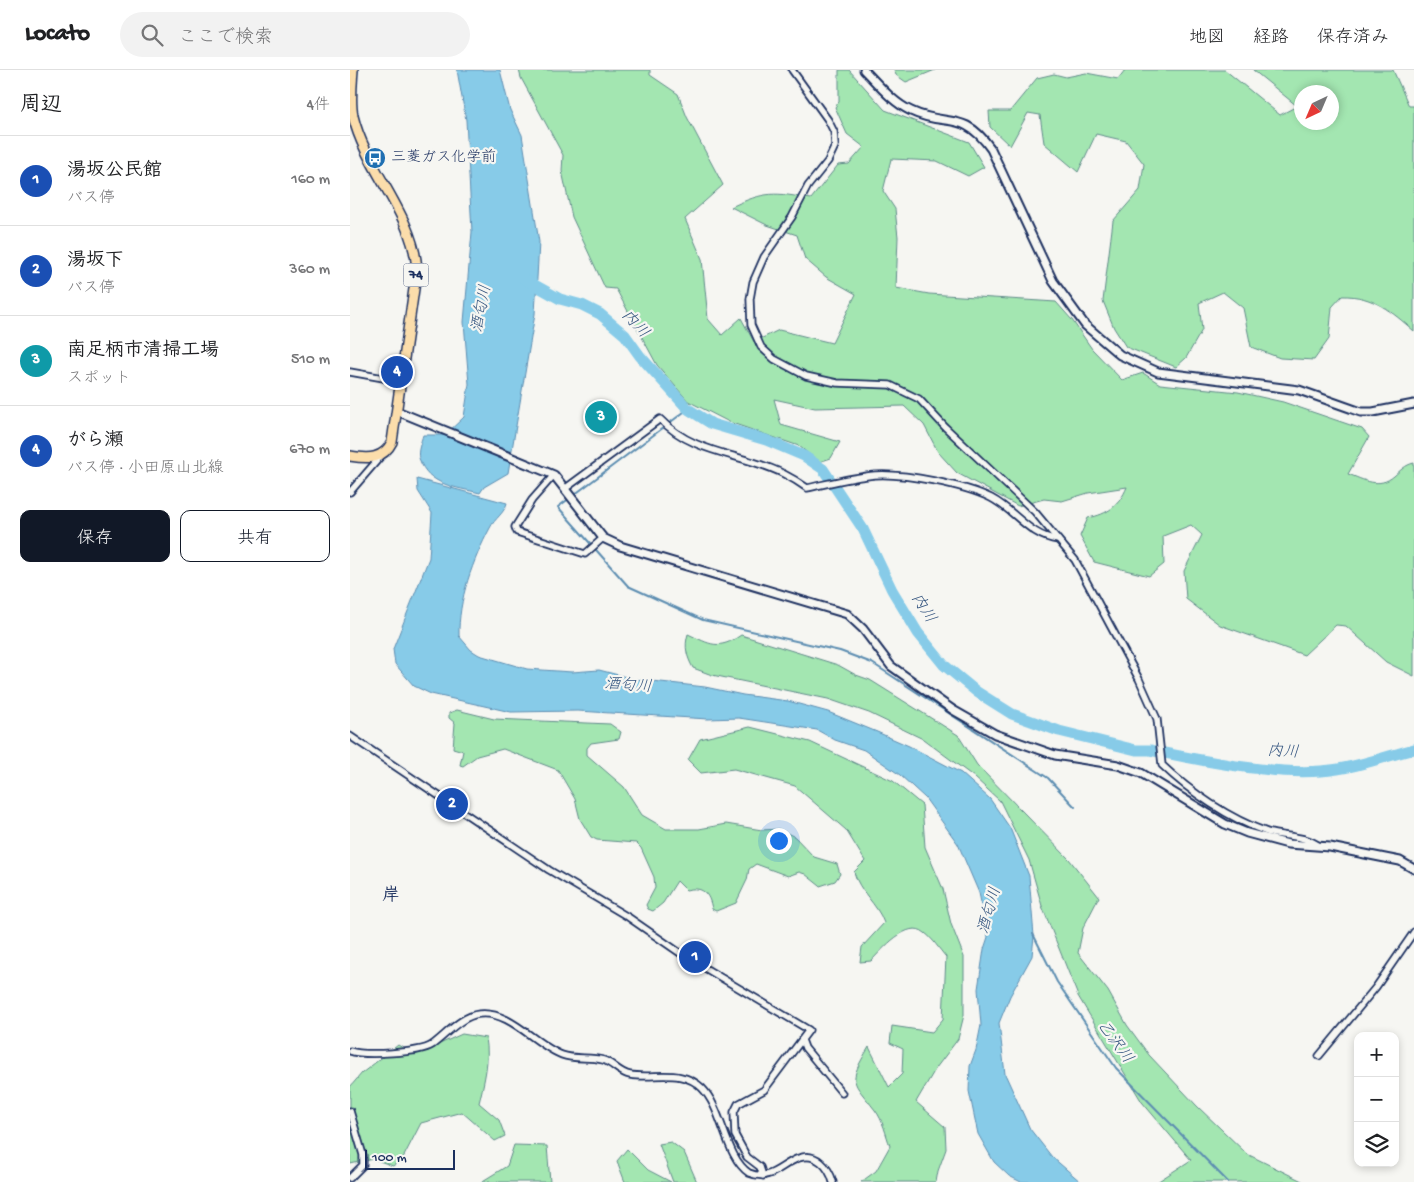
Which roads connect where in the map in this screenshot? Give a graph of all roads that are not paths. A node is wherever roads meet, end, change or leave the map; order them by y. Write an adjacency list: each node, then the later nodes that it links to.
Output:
1 (353, 70): 5 (main road, 74)
2 (792, 70): 14 (street)
3 (864, 70): 6 (street)
4 (350, 372): 5 (street)
5 (400, 381): 7 (main road, 74)
6 (1414, 404)
7 (397, 411): 9 (main road, 74); 10 (street)
8 (350, 456): 9 (main road)
9 (381, 456): 12 (street)
10 (553, 476): 11 (street); 13 (street)
11 (566, 488): 13 (street); 14 (street)
12 (350, 492)
13 (602, 540): 16 (street)
14 (1058, 540): 16 (street)
15 (350, 736): 19 (street)
16 (1319, 846): 17 (street)
17 (1414, 869)
18 (1414, 932): 21 (street)
19 (802, 1040): 22 (street); 24 (street)
20 (350, 1051): 24 (street)
21 (1319, 1056)
22 (842, 1093)
23 (350, 1111): 25 (street)
24 (763, 1176): 26 (street)
25 (350, 1178)
26 (833, 1182)

